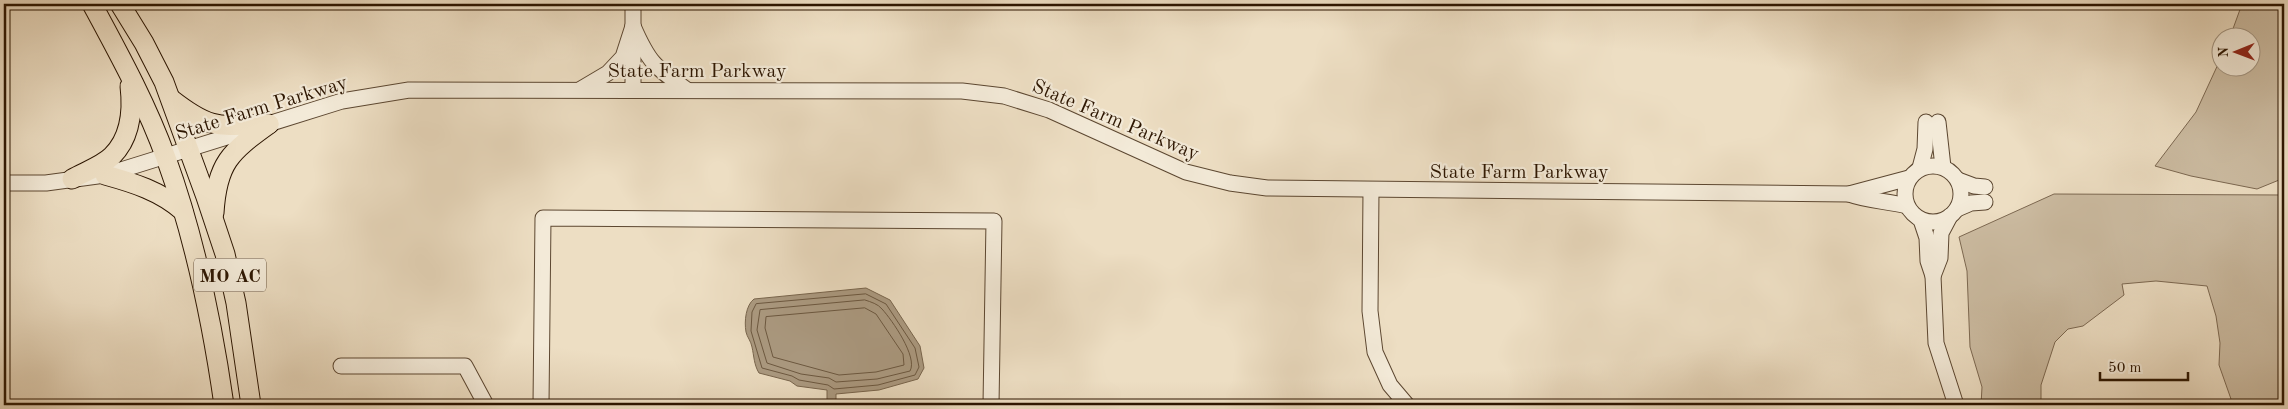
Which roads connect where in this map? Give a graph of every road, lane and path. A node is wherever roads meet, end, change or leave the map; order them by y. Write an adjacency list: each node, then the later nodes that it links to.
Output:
1 (92, 4): 5 (main road, MO AC)
2 (120, 4): 9 (main road, MO AC)
3 (633, 4): 4 (street)
4 (633, 26): 6 (street); 7 (street); 8 (street)
5 (128, 72): 12 (main road, MO AC); 16 (main road)
6 (580, 90): 7 (street, State Farm Parkway); 10 (street, State Farm Parkway)
7 (633, 90): 8 (street, State Farm Parkway)
8 (687, 90): 19 (street, State Farm Parkway)
9 (171, 99): 10 (main road); 11 (main road, MO AC)
10 (269, 124): 11 (street, State Farm Parkway); 24 (main road)
11 (189, 150): 12 (street, State Farm Parkway); 24 (main road, MO AC)
12 (166, 157): 15 (street, State Farm Parkway); 22 (main road, MO AC)
13 (1943, 167): 14 (street); 14 (street); 17 (street)
14 (1914, 173): 20 (street, State Farm Parkway); 21 (street)
15 (105, 175): 16 (street, State Farm Parkway); 22 (main road)
16 (72, 179): 18 (street, State Farm Parkway)
17 (1958, 180): 23 (street); 23 (street)
18 (4, 183)
19 (1371, 190): 20 (street, State Farm Parkway); 33 (street)
20 (1849, 194): 21 (street, State Farm Parkway)
21 (1907, 206): 25 (street)
22 (182, 211): 28 (main road, MO AC)
23 (1953, 212): 25 (street); 26 (street)
24 (214, 220): 29 (main road, MO AC)
25 (1921, 220): 26 (street)
26 (1933, 276): 34 (street)
27 (341, 366): 30 (street)
28 (224, 405)
29 (251, 405)
30 (486, 405)
31 (541, 405): 32 (street)
32 (991, 405)
33 (1407, 405)
34 (1956, 405)

